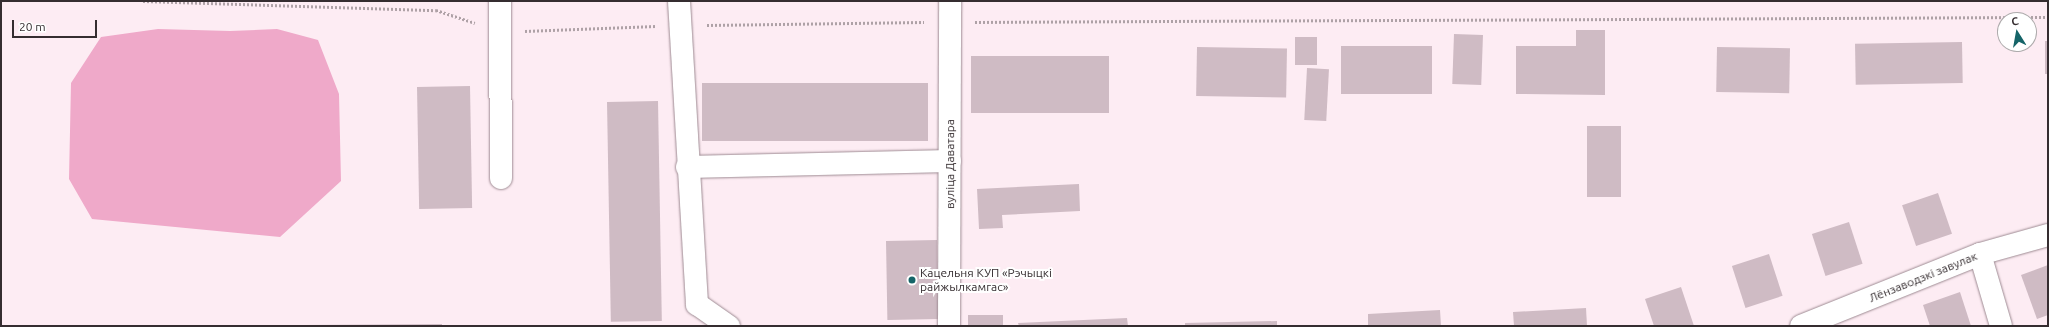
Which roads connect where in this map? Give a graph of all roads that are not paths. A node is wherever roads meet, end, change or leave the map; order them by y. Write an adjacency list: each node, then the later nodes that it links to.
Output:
1 (500, 1): 6 (street)
2 (679, 1): 5 (street)
3 (950, 11): 4 (street, вуліца Даватара)
4 (950, 161): 5 (street); 10 (street, вуліца Даватара)
5 (687, 167): 9 (street)
6 (501, 178)
7 (2048, 235): 8 (street, Лёнзаводзкі завулак)
8 (1980, 254): 11 (street, Лёнзаводзкі завулак); 12 (street)
9 (730, 326)
10 (949, 326)
11 (1801, 326)
12 (2001, 326)

